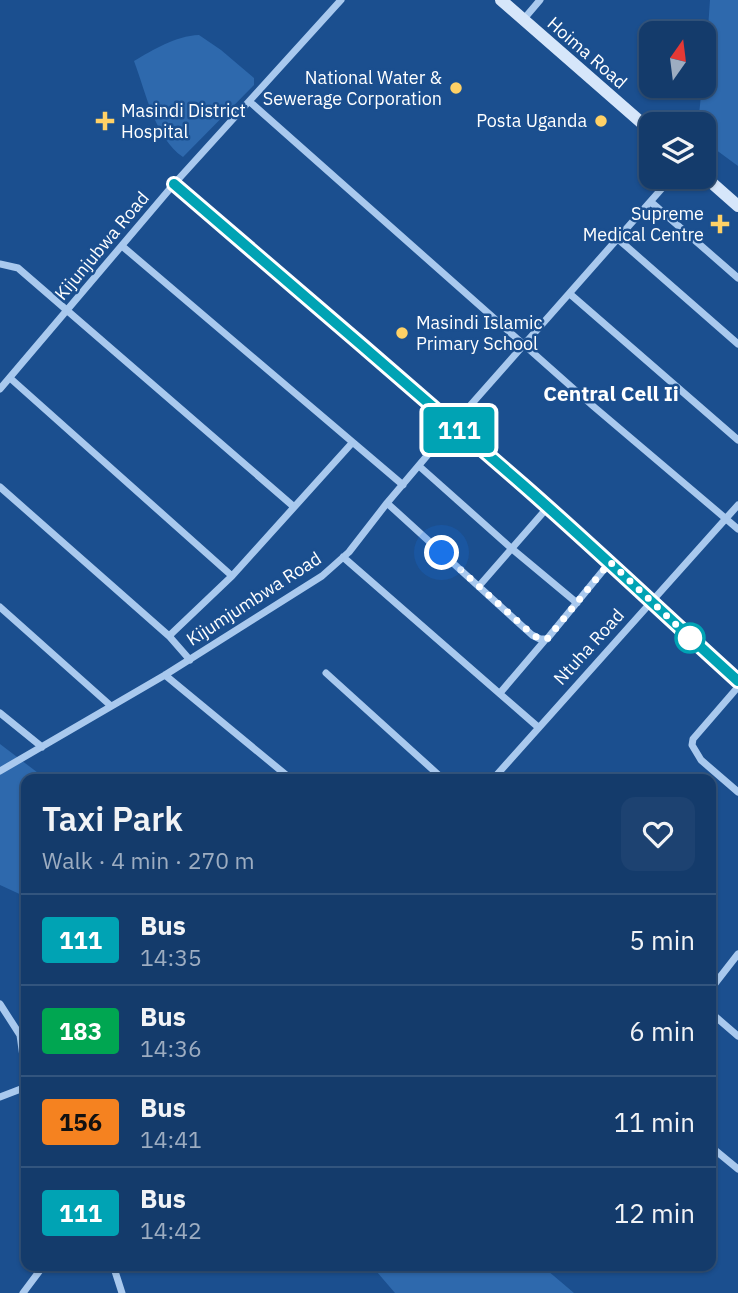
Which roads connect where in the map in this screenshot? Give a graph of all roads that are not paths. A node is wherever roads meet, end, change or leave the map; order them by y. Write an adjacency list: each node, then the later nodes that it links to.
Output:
1 (341, 0): 5 (street, Kijunjubwa Road)
2 (501, 0): 4 (main road, Hoima Road)
3 (540, 0): 4 (street)
4 (522, 20): 6 (main road, Hoima Road)
5 (250, 102): 7 (street, Kijunjubwa Road); 19 (street)
6 (639, 121)
7 (174, 184): 13 (street, Kijunjubwa Road); 22 (street)
8 (716, 187): 11 (main road)
9 (662, 189): 10 (street, Kijumjumbwa Road)
10 (651, 202): 12 (street, Kijumjumbwa Road); 15 (street)
11 (738, 206)
12 (618, 239): 16 (street, Kijumjumbwa Road); 18 (street)
13 (122, 246): 17 (street, Kijunjubwa Road); 24 (street)
14 (0, 264): 17 (street)
15 (738, 278)
16 (570, 294): 19 (street, Kijumjumbwa Road); 23 (street)
17 (68, 311): 20 (street, Kijunjubwa Road); 30 (street)
18 (738, 344)
19 (525, 345): 22 (street, Kijumjumbwa Road); 32 (street)
20 (10, 379): 21 (street, Kijunjubwa Road); 37 (street)
21 (0, 389)
22 (453, 425): 25 (street, Kijumjumbwa Road); 31 (street)
23 (738, 440)
24 (352, 443): 26 (street); 30 (street)
25 (419, 466): 26 (street, Kijumjumbwa Road); 34 (street)
26 (404, 485): 28 (street, Kijumjumbwa Road)
27 (0, 486): 42 (street)
28 (387, 503): 35 (street, Kijumjumbwa Road); 38 (street)
29 (738, 505): 32 (street, Ntuha Road)
30 (293, 506): 37 (street)
31 (548, 507): 34 (street); 36 (street)
32 (727, 519): 33 (street); 39 (street, Ntuha Road)
33 (738, 529)
34 (511, 548): 38 (street); 40 (street)
35 (343, 557): 44 (street, Kijumjumbwa Road); 49 (street)
36 (610, 562): 39 (street); 40 (street)
37 (232, 576): 42 (street)
38 (479, 586): 43 (street)
39 (652, 600): 47 (street); 52 (street, Ntuha Road)
40 (577, 603): 43 (street)
41 (0, 607): 50 (street)
42 (169, 636): 44 (street)
43 (547, 639): 49 (street)
44 (190, 660): 46 (street, Kijumjumbwa Road)
45 (327, 673): 56 (street)
46 (165, 675): 50 (street, Kijumjumbwa Road); 55 (street)
47 (738, 681)
48 (738, 687): 58 (street)
49 (500, 693): 52 (street)
50 (111, 706): 53 (street, Kijumjumbwa Road)
51 (0, 713): 53 (street)
52 (538, 727): 57 (street, Ntuha Road)
53 (42, 747): 54 (street, Kijumjumbwa Road)
54 (0, 771)
55 (285, 774)
56 (438, 774)
57 (497, 774)
58 (738, 792)
59 (738, 954): 60 (street)
60 (716, 982)
61 (0, 1004): 64 (street)
62 (716, 1018): 63 (street)
63 (738, 1037)
64 (21, 1042)
65 (21, 1089): 66 (street)
66 (0, 1097)
67 (716, 1151): 68 (street)
68 (738, 1169)
69 (40, 1271): 71 (street)
70 (115, 1271): 72 (street)
71 (23, 1293)
72 (122, 1293)

